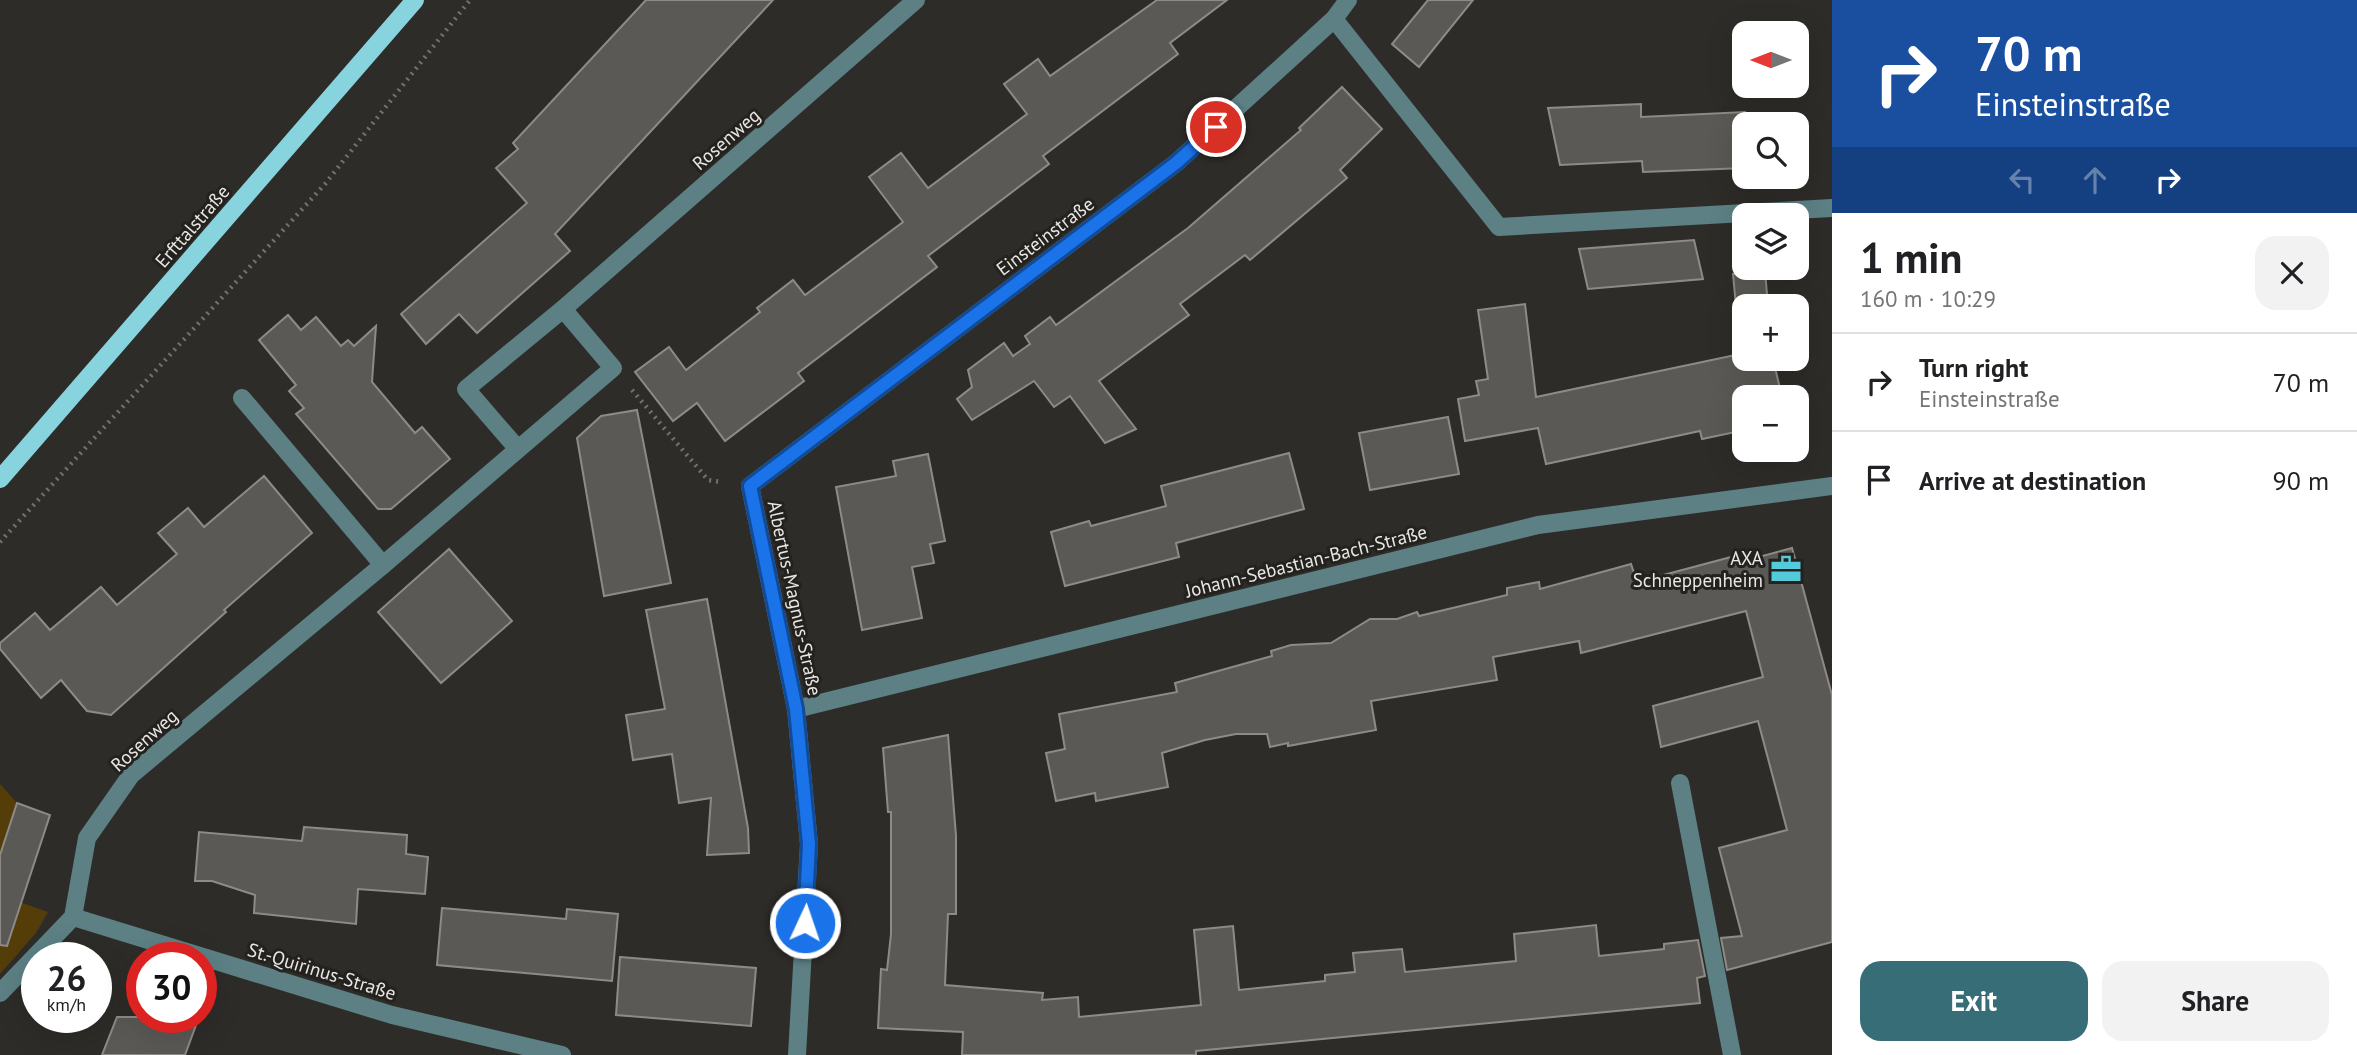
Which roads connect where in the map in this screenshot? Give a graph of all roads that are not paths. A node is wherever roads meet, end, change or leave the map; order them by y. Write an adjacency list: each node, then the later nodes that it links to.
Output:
1 (415, 0): 9 (main road, Erfttalstraße)
2 (916, 0): 6 (street, Rosenweg)
3 (1348, 0): 4 (street, Einsteinstraße)
4 (1334, 19): 5 (street); 10 (street, Einsteinstraße)
5 (1832, 208)
6 (563, 309): 8 (street, Rosenweg); 8 (street, Rosenweg)
7 (242, 398): 12 (street)
8 (517, 448): 12 (street, Rosenweg)
9 (0, 479)
10 (750, 486): 13 (street, Albertus-Magnus-Straße)
11 (1832, 486): 13 (street, Johann-Sebastian-Bach-Straße)
12 (383, 565): 15 (street, Rosenweg)
13 (796, 709): 18 (street, Albertus-Magnus-Straße)
14 (1680, 783): 19 (street)
15 (73, 917): 16 (street); 17 (street, St.-Quirinus-Straße)
16 (0, 993)
17 (562, 1055)
18 (797, 1055)
19 (1732, 1055)

